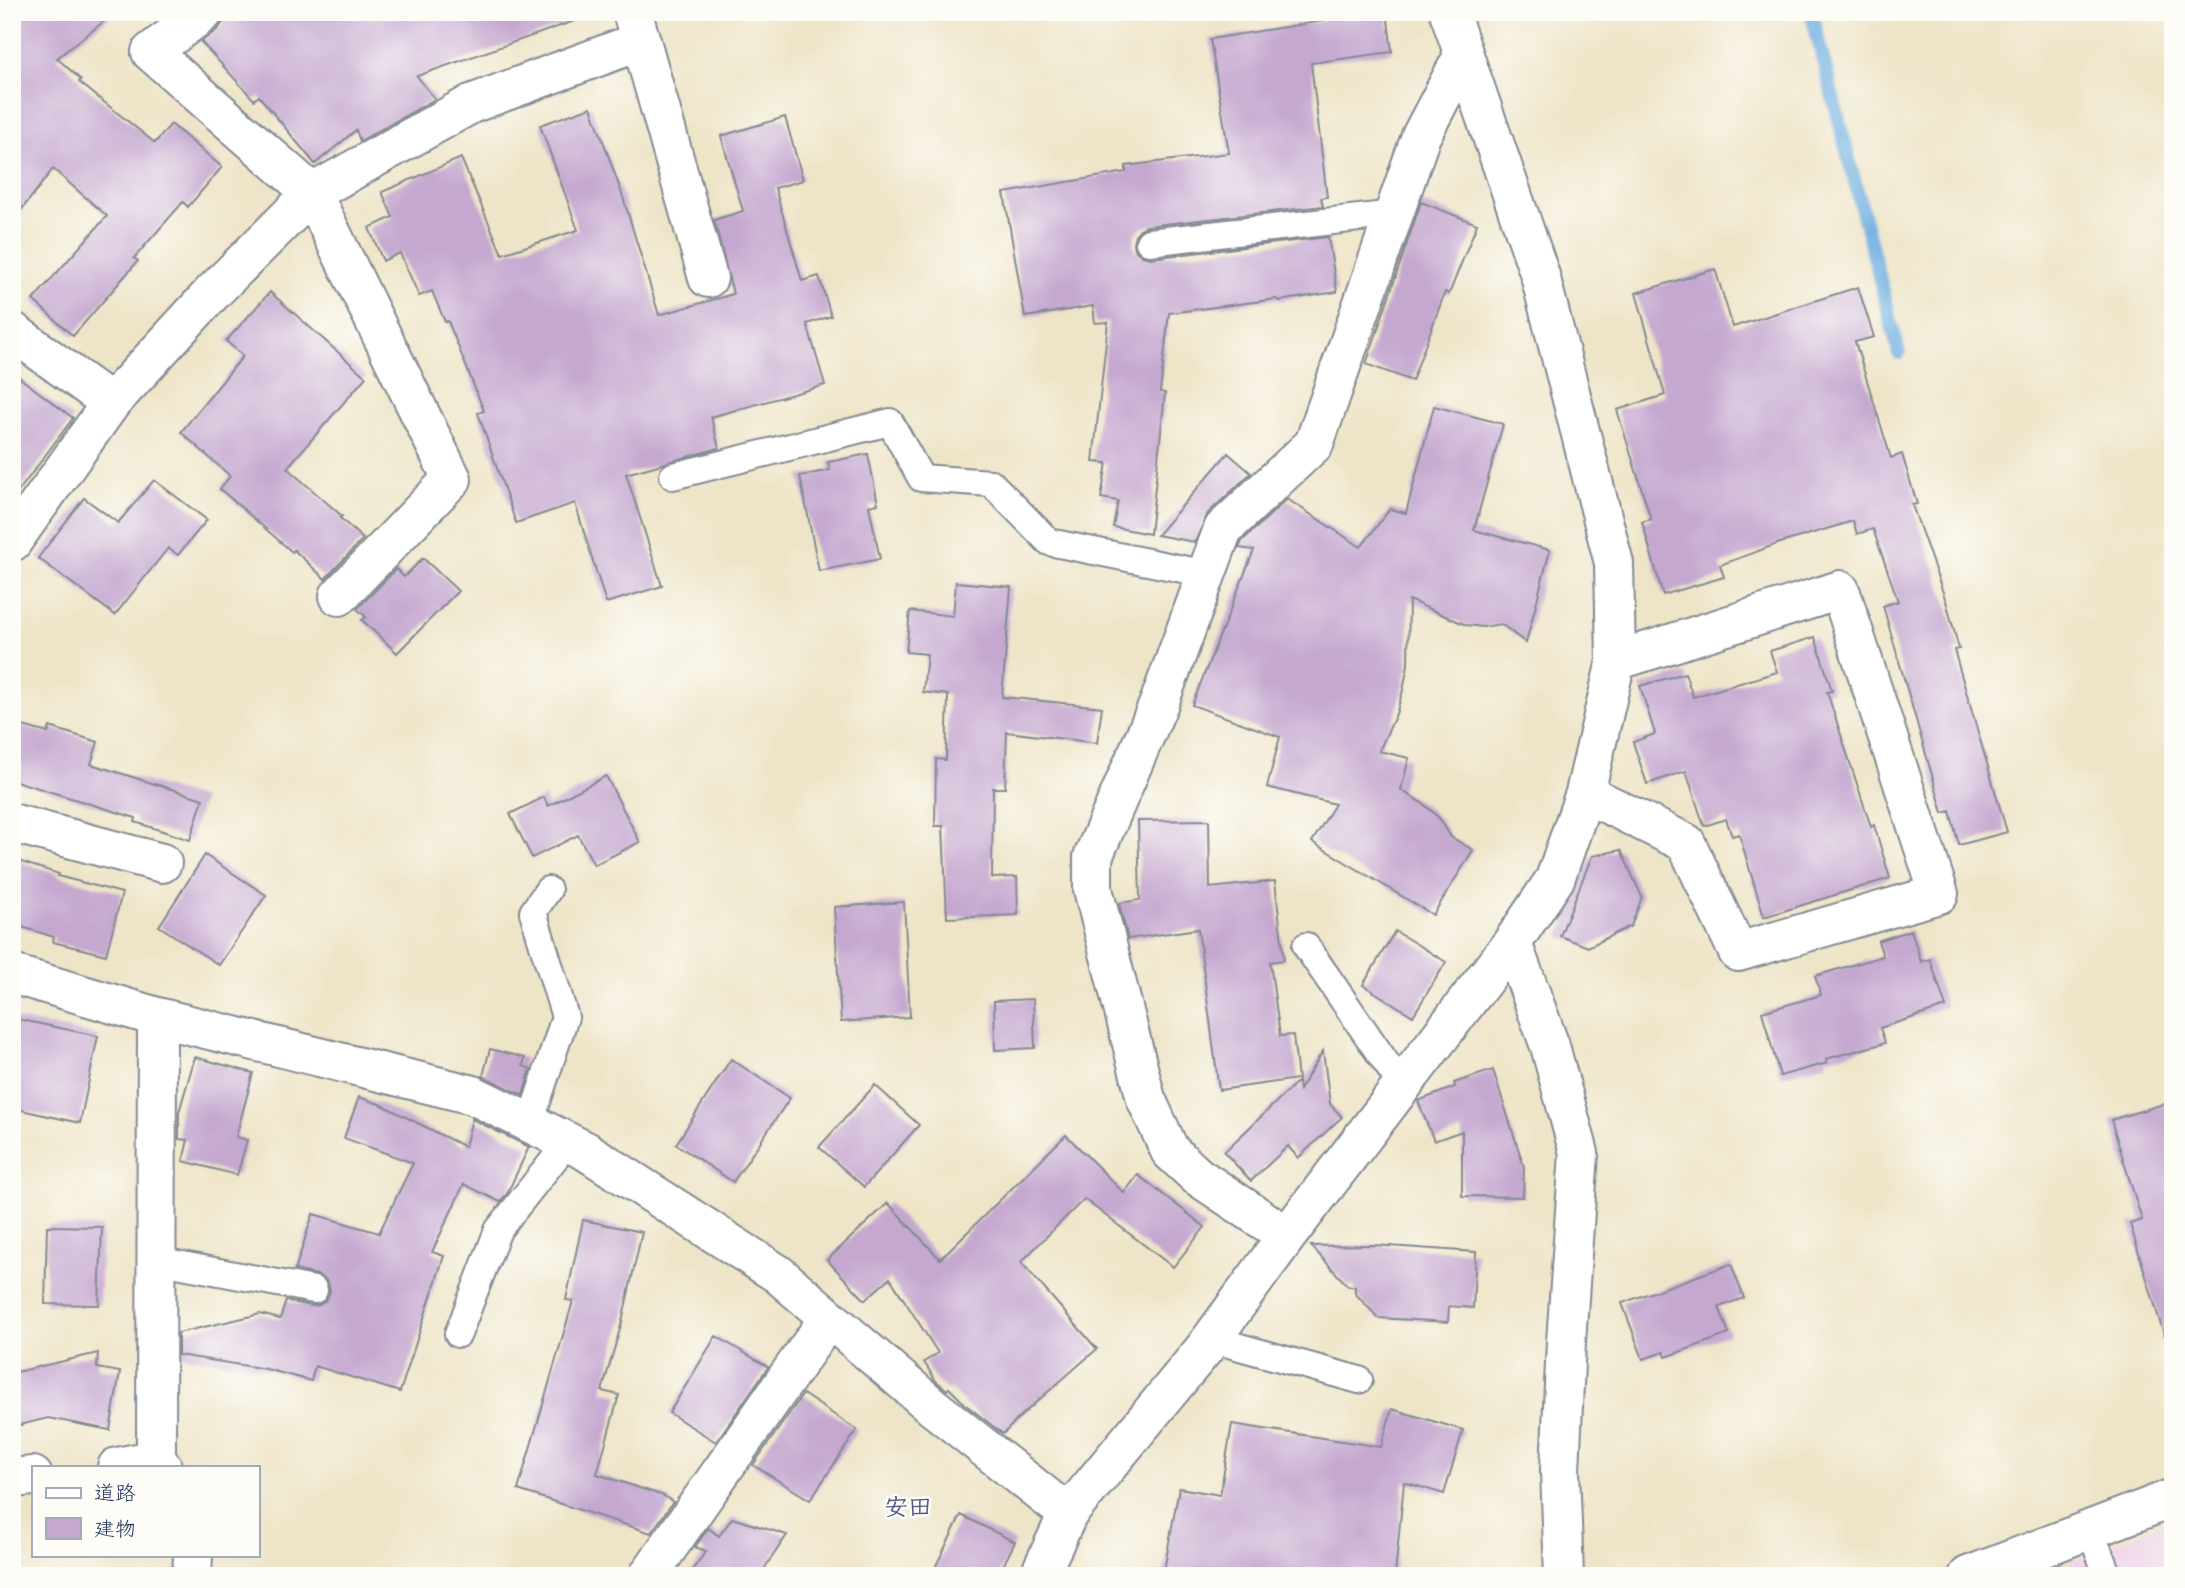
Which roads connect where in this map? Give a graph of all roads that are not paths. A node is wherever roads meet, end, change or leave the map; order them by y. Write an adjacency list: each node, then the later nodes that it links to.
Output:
1 (204, 12): 5 (street)
2 (1449, 12): 4 (street)
3 (636, 27): 5 (street); 8 (street)
4 (1463, 57): 6 (street); 15 (street)
5 (312, 193): 10 (street); 14 (street)
6 (1394, 214): 7 (lane); 13 (street)
7 (1149, 242)
8 (708, 278)
9 (12, 331): 10 (street)
10 (111, 403): 12 (street)
11 (673, 476): 13 (lane)
12 (12, 542)
13 (1207, 574): 27 (street)
14 (340, 596)
15 (1616, 661): 16 (street); 16 (street)
16 (1585, 793): 20 (street)
17 (12, 823): 18 (street)
18 (162, 863)
19 (548, 890): 25 (lane)
20 (1512, 943): 24 (street); 45 (street)
21 (1306, 946): 24 (lane)
22 (12, 974): 23 (street)
23 (157, 1017): 25 (street); 28 (street)
24 (1402, 1086): 27 (street)
25 (530, 1123): 26 (street)
26 (568, 1142): 30 (street); 31 (lane)
27 (1287, 1236): 32 (street)
28 (156, 1260): 29 (lane); 34 (street)
29 (314, 1290)
30 (829, 1318): 39 (street); 43 (street)
31 (458, 1334)
32 (1211, 1339): 33 (lane); 39 (street)
33 (1359, 1381)
34 (159, 1463): 35 (street)
35 (128, 1466)
36 (32, 1476): 37 (street)
37 (12, 1478)
38 (2173, 1498): 40 (street)
39 (1068, 1514): 44 (street)
40 (2090, 1530): 46 (street); 47 (lane)
41 (193, 1556): 42 (street)
42 (192, 1576)
43 (649, 1576)
44 (1039, 1576)
45 (1564, 1576)
46 (1968, 1576)
47 (2108, 1576)

